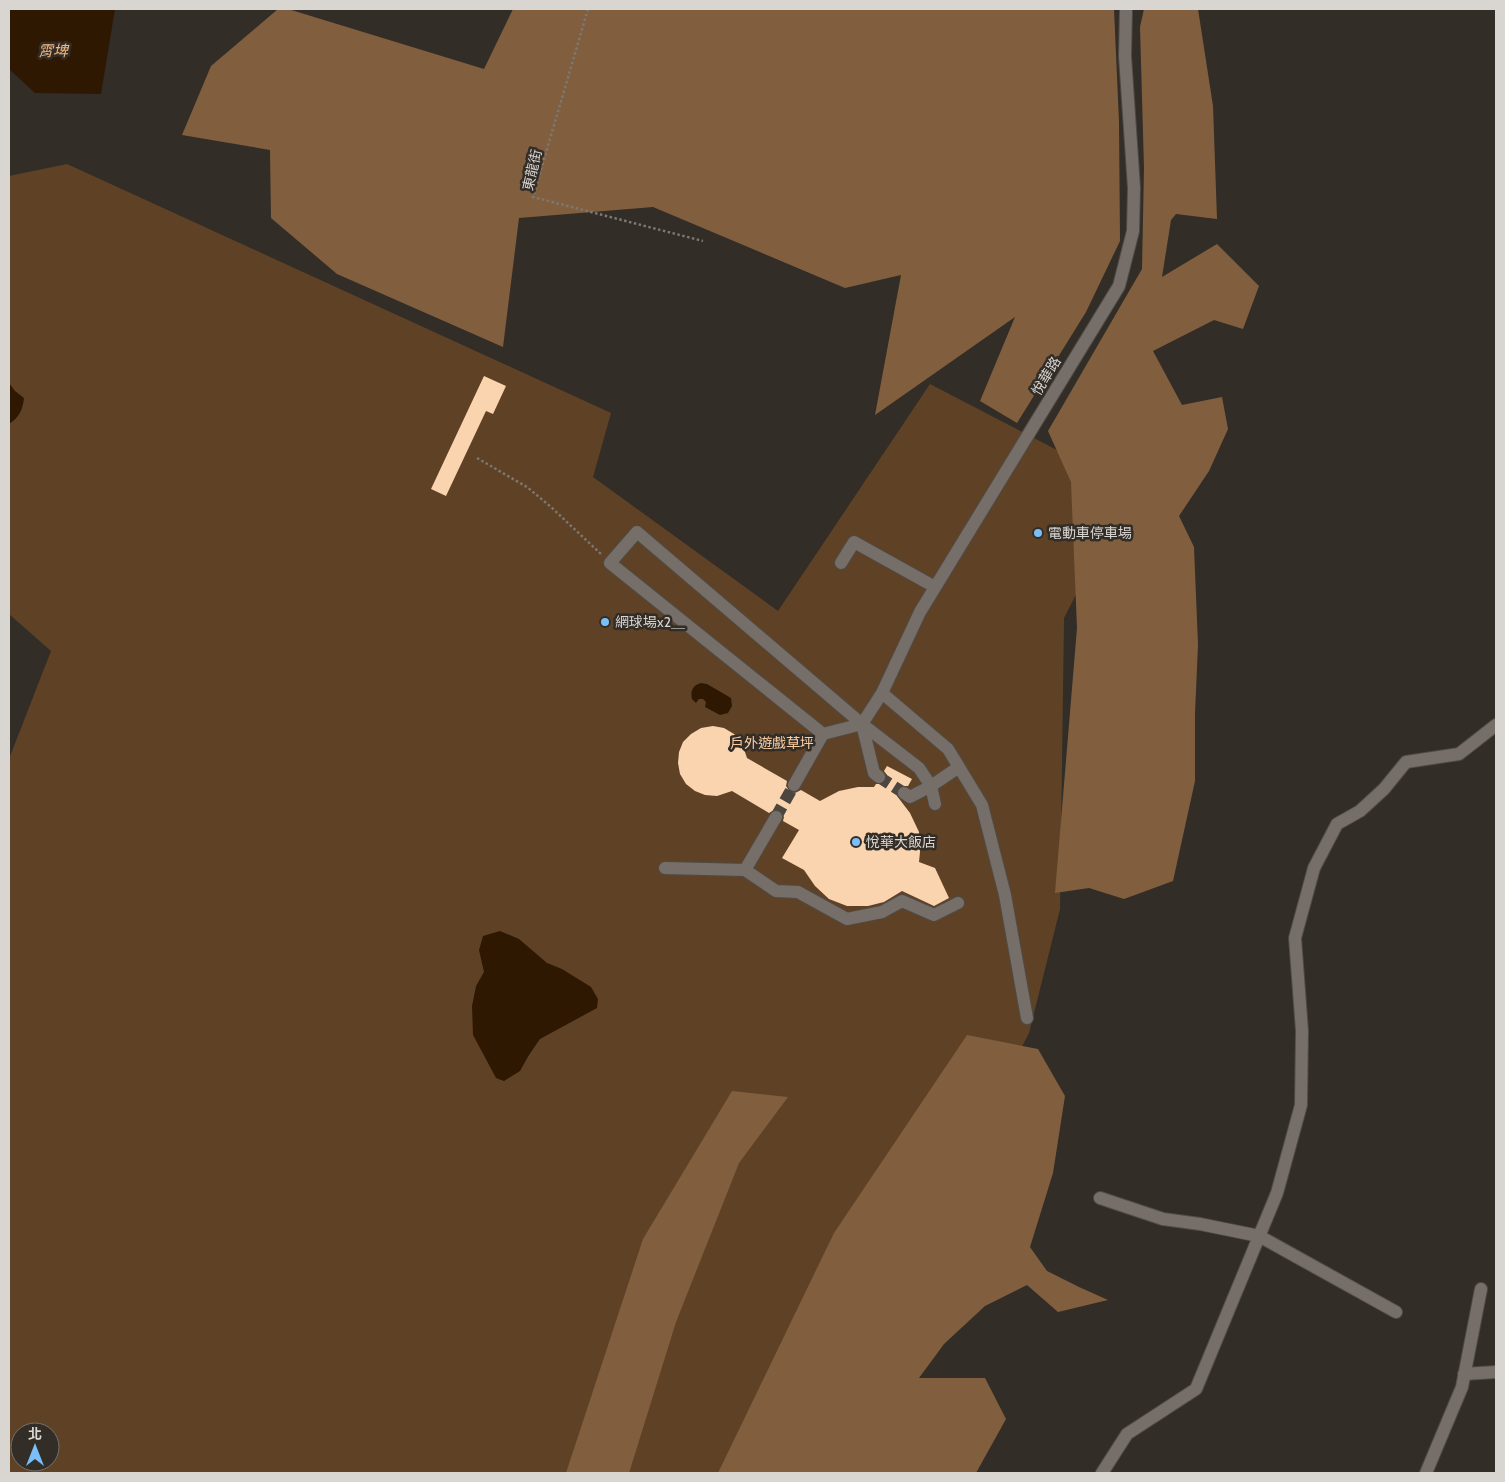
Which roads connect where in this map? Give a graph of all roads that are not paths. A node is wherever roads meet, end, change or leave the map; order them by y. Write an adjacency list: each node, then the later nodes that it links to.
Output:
1 (1126, 9): 3 (street, 悅華路)
2 (841, 563): 3 (street)
3 (935, 587): 4 (street, 悅華路)
4 (882, 693): 5 (street, 悅華路); 8 (street)
5 (862, 724): 7 (street); 7 (street); 9 (street); 11 (street)
6 (1496, 725): 20 (street)
7 (823, 734): 10 (street)
8 (959, 766): 11 (street); 18 (street)
9 (879, 777)
10 (794, 785)
11 (931, 786): 12 (street); 13 (street)
12 (904, 793)
13 (935, 804)
14 (776, 817): 16 (street)
15 (665, 868): 16 (street)
16 (745, 870): 17 (street)
17 (958, 903)
18 (1027, 1018)
19 (1100, 1198): 20 (street)
20 (1259, 1236): 22 (street); 25 (street)
21 (1481, 1289): 24 (street)
22 (1396, 1312)
23 (1496, 1372): 24 (street)
24 (1464, 1374): 26 (street)
25 (1102, 1473)
26 (1426, 1473)

